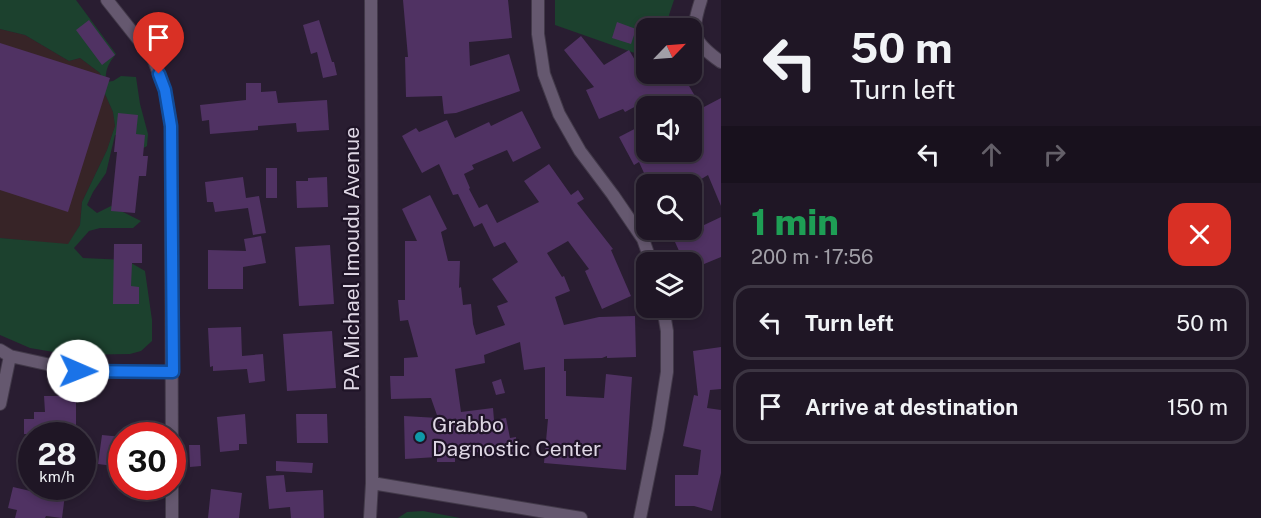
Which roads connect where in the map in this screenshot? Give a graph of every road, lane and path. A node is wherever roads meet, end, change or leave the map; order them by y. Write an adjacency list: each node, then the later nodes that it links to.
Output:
1 (107, 0): 9 (street)
2 (371, 0): 12 (street, PA Michael Imoudu Avenue)
3 (537, 0): 6 (street)
4 (701, 0): 5 (street)
5 (721, 62)
6 (648, 252)
7 (665, 318): 17 (street)
8 (5, 353): 9 (street); 10 (street)
9 (173, 372): 11 (street)
10 (0, 405)
11 (173, 422)
12 (372, 483): 15 (street, PA Michael Imoudu Avenue); 16 (street)
13 (172, 500): 14 (street)
14 (172, 518)
15 (370, 518)
16 (581, 518)
17 (639, 518)

